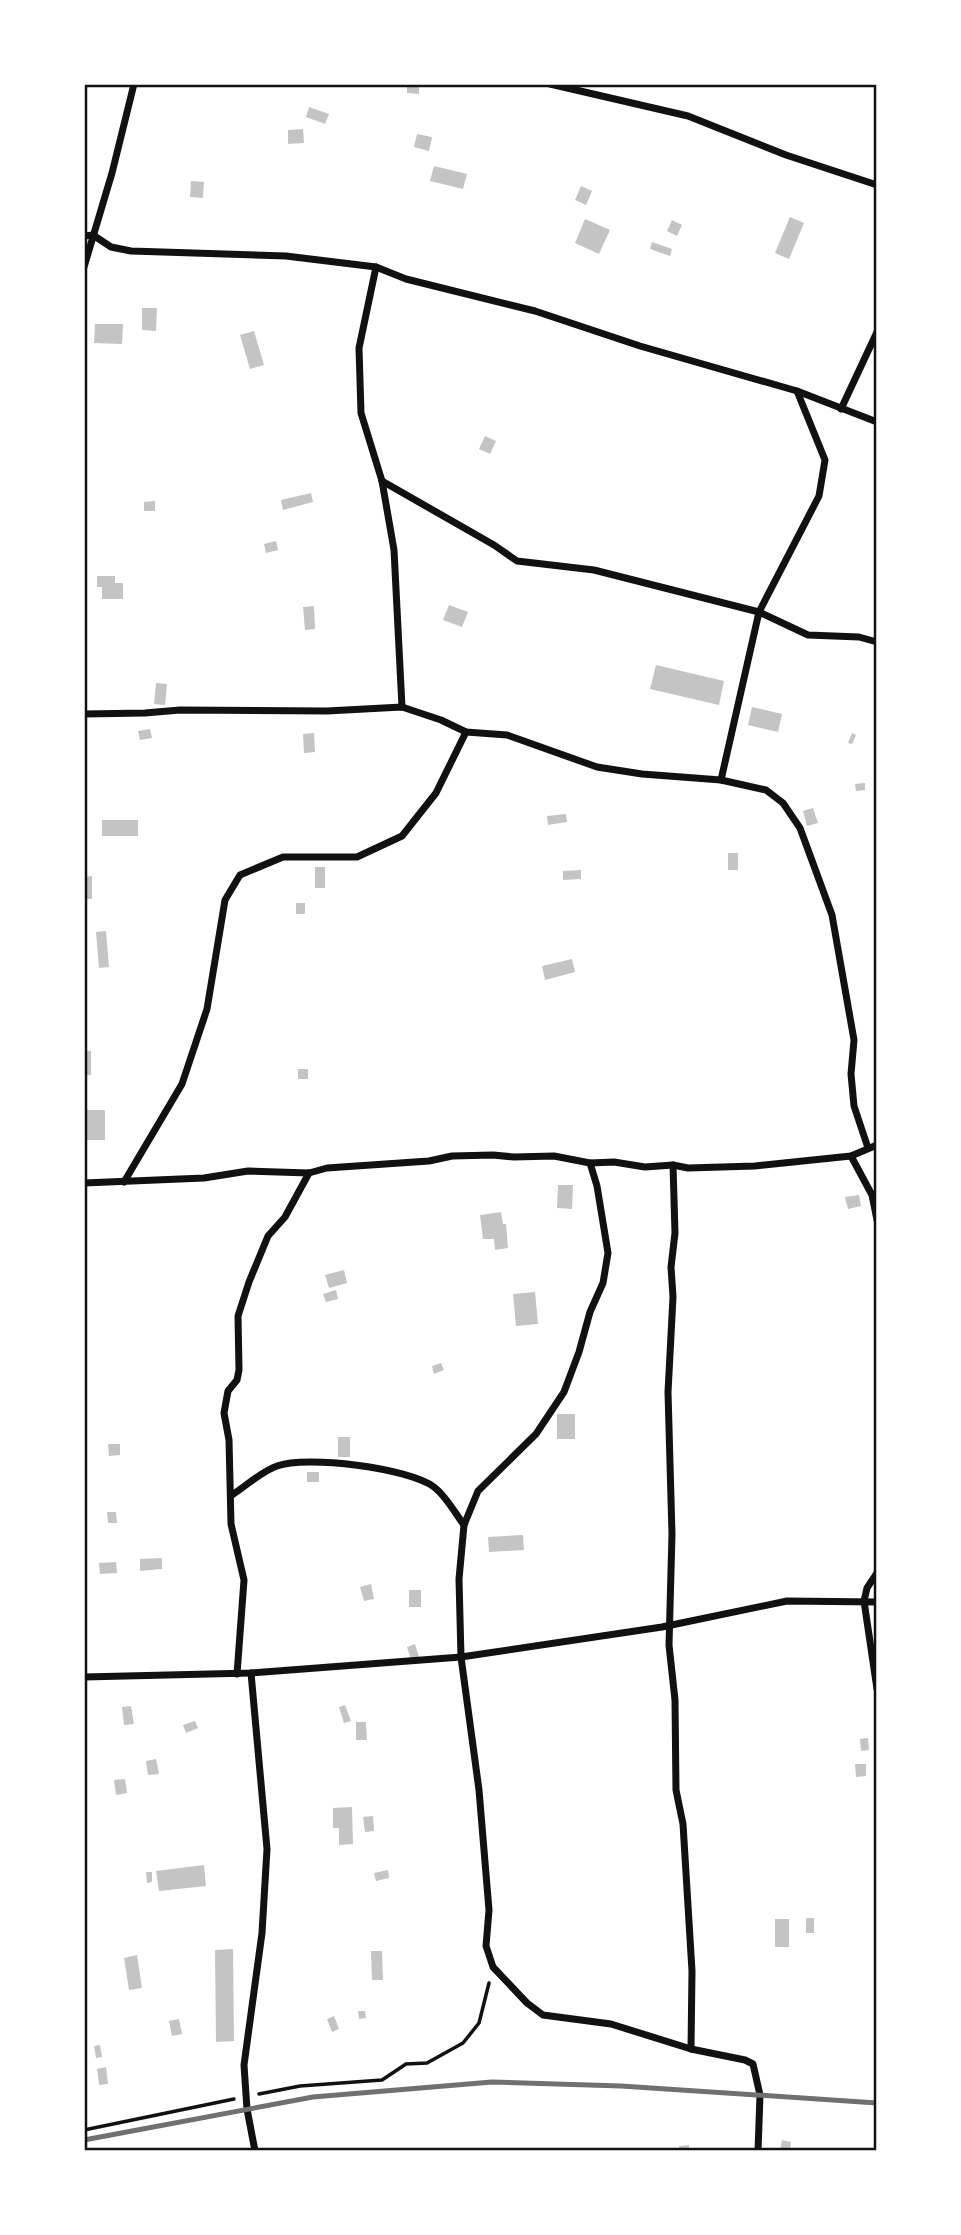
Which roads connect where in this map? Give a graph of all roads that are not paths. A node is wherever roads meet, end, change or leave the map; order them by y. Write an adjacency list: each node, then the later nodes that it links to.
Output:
1 (134, 84): 4 (street)
2 (550, 84): 3 (street)
3 (877, 185)
4 (93, 235): 5 (street); 6 (street); 7 (street)
5 (84, 236)
6 (84, 267)
7 (376, 267): 9 (street); 12 (street)
8 (877, 332): 10 (street)
9 (796, 391): 10 (street); 13 (street)
10 (841, 409): 11 (street)
11 (877, 422)
12 (383, 481): 13 (street); 15 (street)
13 (759, 612): 14 (street); 18 (street)
14 (877, 642)
15 (402, 707): 16 (street); 17 (street)
16 (84, 714)
17 (466, 732): 18 (street); 26 (street)
18 (721, 780): 20 (street)
19 (877, 1145): 20 (street)
20 (868, 1148): 21 (street)
21 (851, 1156): 23 (street); 27 (street)
22 (590, 1163): 23 (street); 24 (street); 29 (street)
23 (673, 1165): 33 (street)
24 (309, 1173): 26 (street); 28 (street)
25 (84, 1182): 26 (street)
26 (124, 1182)
27 (877, 1220)
28 (232, 1495): 29 (street); 36 (street)
29 (464, 1525): 34 (street)
30 (877, 1573): 31 (street)
31 (864, 1601): 32 (street); 33 (street); 38 (street)
32 (877, 1601)
33 (670, 1625): 34 (street); 39 (street)
34 (461, 1657): 35 (street); 39 (street)
35 (251, 1673): 36 (street); 40 (street)
36 (237, 1674): 37 (street)
37 (84, 1677)
38 (877, 1689)
39 (691, 2049): 41 (street)
40 (255, 2151)
41 (758, 2151)

